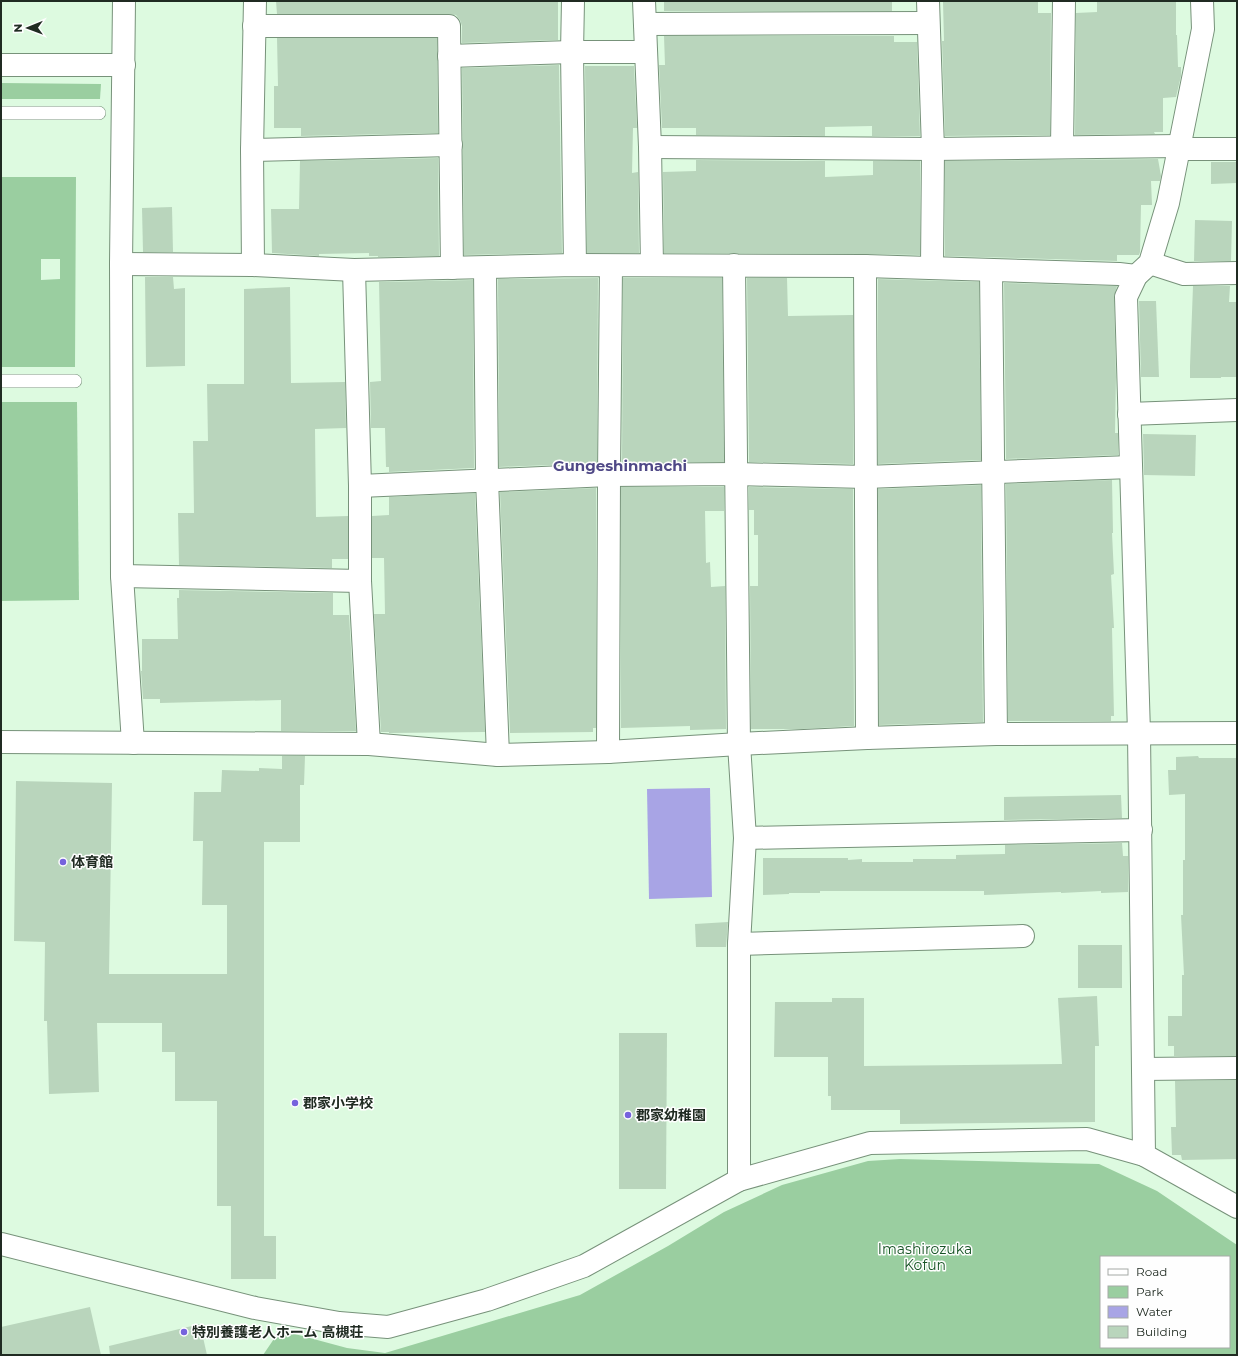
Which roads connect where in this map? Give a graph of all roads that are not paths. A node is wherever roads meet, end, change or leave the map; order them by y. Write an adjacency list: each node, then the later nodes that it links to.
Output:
1 (124, 1): 15 (street)
2 (255, 1): 10 (street)
3 (573, 1): 11 (street)
4 (644, 1): 9 (street)
5 (928, 1): 8 (street)
6 (1064, 1): 20 (street)
7 (1202, 1): 21 (street)
8 (928, 23): 9 (street); 22 (street)
9 (645, 24): 12 (street)
10 (254, 26): 13 (street); 24 (street)
11 (572, 52): 12 (street); 13 (street); 27 (street)
12 (646, 52): 19 (street)
13 (449, 56): 18 (street)
14 (1, 65): 15 (street)
15 (124, 65): 25 (street)
16 (1, 113): 17 (lane)
17 (99, 113)
18 (451, 145): 24 (street); 32 (street)
19 (650, 147): 22 (street); 28 (street)
20 (1062, 147): 21 (street); 22 (street)
21 (1179, 148): 23 (street); 35 (street)
22 (933, 149): 34 (street)
23 (1237, 149)
24 (252, 150): 26 (street)
25 (121, 264): 26 (street); 50 (street)
26 (253, 264): 36 (street)
27 (575, 265): 30 (street); 33 (street)
28 (652, 265): 29 (street); 30 (street)
29 (734, 265): 31 (street); 45 (street)
30 (611, 266): 46 (street)
31 (865, 266): 34 (street); 47 (street)
32 (452, 268): 33 (street); 36 (street)
33 (485, 268): 48 (street)
34 (932, 268): 37 (street)
35 (1143, 269): 37 (street); 38 (street); 42 (street)
36 (354, 270): 49 (street)
37 (991, 270): 44 (street)
38 (1237, 273)
39 (1, 380): 40 (lane)
40 (75, 381)
41 (1237, 410): 42 (street)
42 (1130, 414): 43 (street)
43 (1131, 467): 44 (street); 52 (street)
44 (993, 472): 47 (street); 54 (street)
45 (736, 474): 46 (street); 47 (street); 59 (street)
46 (609, 475): 48 (street); 60 (street)
47 (866, 477): 55 (street)
48 (486, 480): 49 (street); 61 (street)
49 (360, 486): 51 (street)
50 (122, 576): 51 (street); 57 (street)
51 (360, 582): 58 (street)
52 (1140, 733): 53 (street); 54 (street); 62 (street)
53 (1237, 733)
54 (996, 734): 55 (street)
55 (867, 738): 59 (street)
56 (1, 742): 57 (street)
57 (133, 743): 58 (street)
58 (368, 744): 61 (street)
59 (739, 744): 60 (street); 63 (street)
60 (608, 752): 61 (street)
61 (498, 755)
62 (1141, 830): 63 (street); 67 (street)
63 (745, 838): 65 (street)
64 (1023, 936): 65 (street)
65 (739, 944): 69 (street)
66 (1237, 1068): 67 (street)
67 (1143, 1069): 68 (street)
68 (1144, 1155): 69 (street); 70 (street)
69 (740, 1180): 71 (street)
70 (1237, 1207)
71 (1, 1244)

